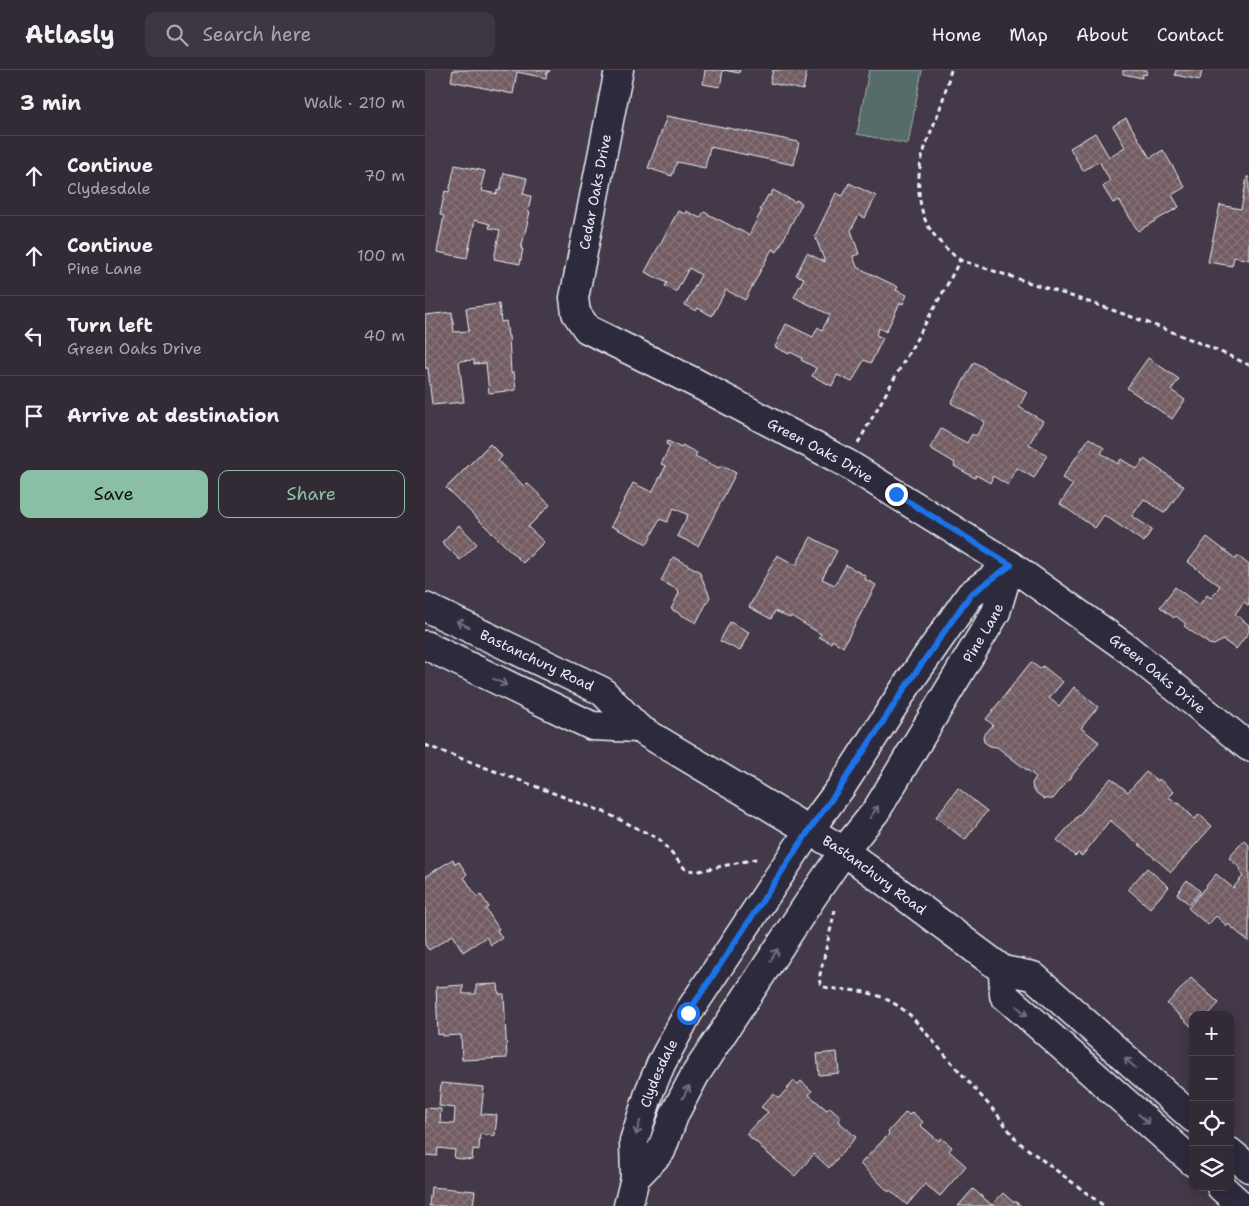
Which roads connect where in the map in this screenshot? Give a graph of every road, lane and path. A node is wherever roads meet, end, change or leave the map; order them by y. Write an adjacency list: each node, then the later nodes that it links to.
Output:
1 (619, 70): 4 (street, Cedar Oaks Drive)
2 (951, 70): 3 (path)
3 (960, 260): 5 (path); 6 (path)
4 (576, 313): 6 (street, Green Oaks Drive)
5 (1249, 365)
6 (846, 463): 7 (street, Green Oaks Drive)
7 (1011, 565): 10 (street, Pine Lane); 11 (street, Pine Lane); 14 (street, Green Oaks Drive)
8 (425, 607): 12 (street, Bastanchury Road, one-way to 8)
9 (425, 646): 12 (street, Bastanchury Road, one-way to 12)
10 (907, 685): 11 (street); 15 (street, Pine Lane)
11 (939, 706): 16 (street, Pine Lane, one-way to 11)
12 (638, 728): 15 (street, Bastanchury Road)
13 (425, 744): 17 (path)
14 (1249, 747)
15 (810, 829): 16 (street, Bastanchury Road); 24 (street, Clydesdale, one-way to 24)
16 (844, 851): 19 (street, Bastanchury Road); 24 (street, Clydesdale, one-way to 16)
17 (762, 858)
18 (835, 910): 27 (path)
19 (1003, 970): 20 (street, Bastanchury Road, one-way to 19); 22 (street, one-way to 22)
20 (1189, 1114)
21 (1234, 1155): 23 (street)
22 (1189, 1158)
23 (1249, 1168)
24 (635, 1178): 26 (street, Clydesdale)
25 (1225, 1191): 28 (street)
26 (628, 1206)
27 (1104, 1206)
28 (1242, 1206)

